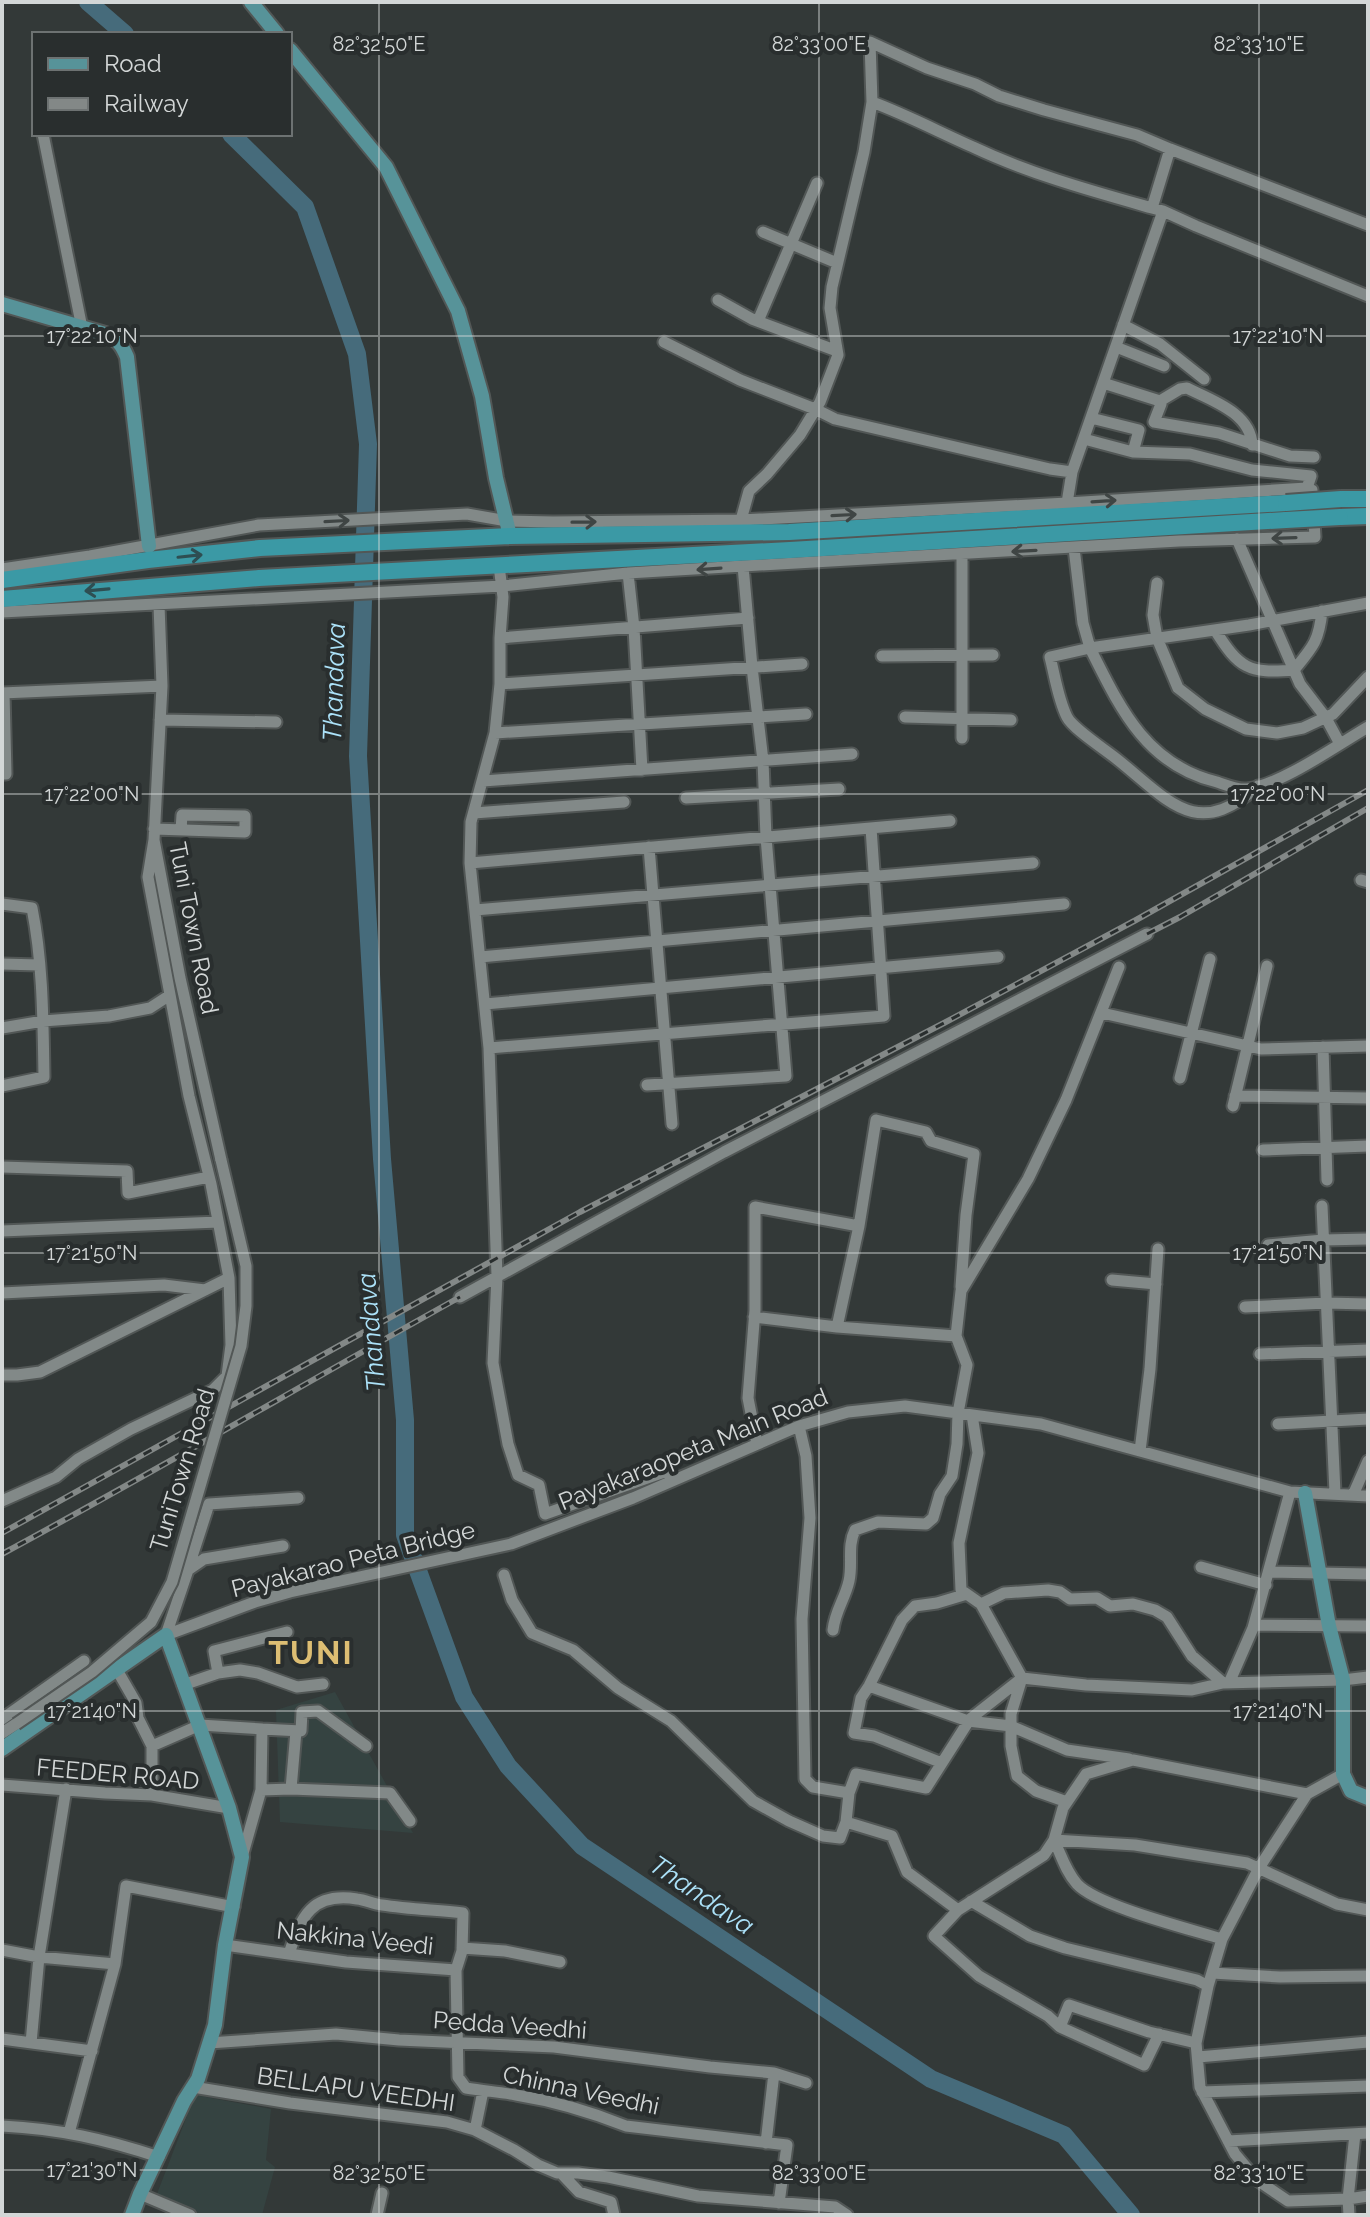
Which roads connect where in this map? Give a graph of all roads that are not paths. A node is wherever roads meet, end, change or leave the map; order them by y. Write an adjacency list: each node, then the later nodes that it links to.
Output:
1 (251, 2): 2 (main road)
2 (275, 32)
3 (292, 52): 41 (main road)
4 (872, 102): 6 (street); 8 (street); 12 (street)
5 (43, 136): 18 (street)
6 (1170, 149): 8 (street); 9 (street)
7 (817, 183): 11 (street)
8 (1158, 210): 13 (street); 17 (street)
9 (1368, 225)
10 (763, 232): 11 (street)
11 (791, 245): 12 (street); 16 (street)
12 (837, 263): 21 (street)
13 (1368, 296)
14 (3, 300): 18 (main road)
15 (718, 300): 16 (street)
16 (758, 321): 21 (street)
17 (1123, 325): 20 (street); 23 (street)
18 (82, 328): 43 (main road)
19 (664, 342): 26 (street)
20 (1116, 347): 22 (street); 24 (street)
21 (837, 351): 26 (street)
22 (1164, 366)
23 (1204, 379)
24 (1103, 383): 25 (street); 27 (street)
25 (1160, 401): 28 (street); 31 (street)
26 (815, 409): 34 (street); 40 (street)
27 (1091, 418): 29 (street); 30 (street)
28 (1154, 422): 29 (street); 31 (street)
29 (1139, 430): 32 (street)
30 (1084, 439): 32 (street); 34 (street)
31 (1252, 445): 33 (street)
32 (1133, 452): 35 (street)
33 (1314, 457)
34 (1072, 472): 37 (street)
35 (1307, 488): 37 (street, one-way to 35); 42 (street, one-way to 42)
36 (1368, 499): 38 (highway)
37 (1067, 503): 40 (street, one-way to 37)
38 (1340, 508): 39 (highway); 41 (highway, bridge); 46 (highway, bridge)
39 (1368, 516)
40 (741, 520): 41 (street, one-way to 40)
41 (508, 528): 43 (street, one-way to 41); 50 (highway, one-way to 41)
42 (1237, 539): 44 (street); 59 (street)
43 (149, 546): 48 (street)
44 (1074, 548): 45 (street, one-way to 45); 64 (street)
45 (962, 554): 47 (street); 65 (street)
46 (499, 566): 52 (street); 53 (highway, one-way to 53)
47 (743, 566): 49 (street, one-way to 49); 58 (street)
48 (2, 569)
49 (628, 573): 52 (street); 60 (street)
50 (2, 580)
51 (1157, 583): 63 (street)
52 (502, 586): 55 (street); 62 (street)
53 (2, 599)
54 (1368, 603): 56 (street)
55 (159, 605): 57 (street); 74 (street, Tuni Town Road)
56 (1322, 611): 59 (street); 70 (street)
57 (2, 612)
58 (748, 618): 60 (street); 69 (street)
59 (1271, 620): 61 (street); 70 (street)
60 (634, 628): 62 (street); 71 (street)
61 (1215, 630): 63 (street); 70 (street)
62 (500, 638): 73 (street)
63 (1157, 638): 64 (street); 79 (street)
64 (1090, 648): 94 (street); 94 (street)
65 (963, 655): 66 (street); 67 (street); 80 (street)
66 (993, 655)
67 (882, 656)
68 (802, 664): 69 (street)
69 (752, 667): 71 (street); 77 (street)
70 (1294, 670): 79 (street)
71 (635, 675): 73 (street); 84 (street)
72 (1368, 677): 79 (street)
73 (500, 684): 86 (street)
74 (162, 686): 75 (street); 81 (street, Tuni Town Road)
75 (3, 693): 92 (street)
76 (806, 714): 77 (street)
77 (758, 717): 84 (street); 90 (street)
78 (905, 717): 80 (street)
79 (1326, 718): 88 (street)
80 (962, 719): 82 (street); 87 (street)
81 (160, 720): 83 (street); 103 (street, Tuni Town Road)
82 (1011, 720)
83 (276, 722)
84 (639, 724): 86 (street); 91 (street)
85 (1368, 727): 88 (street)
86 (495, 733): 93 (street)
87 (962, 738)
88 (1340, 744): 94 (street)
89 (852, 754): 90 (street)
90 (763, 761): 91 (street); 96 (street)
91 (642, 770): 93 (street)
92 (2, 774)
93 (483, 781): 99 (street)
94 (1258, 786)
95 (839, 789): 96 (street)
96 (764, 793): 97 (street); 104 (street)
97 (686, 798)
98 (624, 802): 99 (street)
99 (474, 813): 106 (street)
100 (950, 821): 101 (street)
101 (871, 828): 104 (street); 108 (street)
102 (181, 830): 102 (street); 103 (street)
103 (154, 834): 128 (street); 150 (street, Tuni Town Road)
104 (766, 837): 105 (street); 109 (street)
105 (649, 847): 106 (street); 110 (street)
106 (470, 863): 113 (street)
107 (1033, 863): 108 (street)
108 (874, 876): 109 (street); 114 (street)
109 (770, 885): 110 (street); 115 (street)
110 (653, 895): 113 (street); 117 (street)
111 (2, 904): 122 (street)
112 (1064, 904): 114 (street)
113 (475, 910): 118 (street)
114 (877, 921): 115 (street); 125 (street)
115 (774, 930): 117 (street); 126 (street)
116 (1147, 934): 162 (street)
117 (657, 941): 118 (street); 127 (street)
118 (480, 957): 129 (street)
119 (998, 957): 125 (street)
120 (1210, 959): 134 (street)
121 (2, 964): 122 (street)
122 (39, 965): 131 (street)
123 (1267, 966): 136 (street)
124 (1119, 967): 130 (street)
125 (881, 968): 126 (street); 132 (street)
126 (778, 977): 127 (street); 132 (street)
127 (661, 988): 129 (street); 135 (street)
128 (170, 995): 131 (street); 152 (street)
129 (485, 1004): 139 (street)
130 (1102, 1013): 134 (street); 167 (street)
131 (43, 1021): 133 (street); 143 (street)
132 (782, 1024): 135 (street); 141 (street)
133 (2, 1028)
134 (1190, 1032): 136 (street); 140 (street)
135 (665, 1034): 139 (street); 141 (street)
136 (1246, 1045): 138 (street); 144 (street)
137 (1368, 1046): 138 (street)
138 (1323, 1047): 144 (street)
139 (489, 1048): 162 (street)
140 (1180, 1078)
141 (669, 1084): 142 (street); 146 (street)
142 (647, 1085)
143 (2, 1086)
144 (1325, 1098): 145 (street); 148 (street)
145 (1368, 1098)
146 (672, 1124)
147 (1368, 1146): 148 (street)
148 (1326, 1148): 149 (street); 153 (street)
149 (1263, 1150)
150 (221, 1160): 229 (street, TuniTown Road, bridge)
151 (2, 1167): 152 (street)
152 (209, 1177): 155 (street)
153 (1327, 1180)
154 (1322, 1206): 159 (street)
155 (218, 1222): 157 (street); 163 (street)
156 (859, 1226): 167 (street); 173 (street); 174 (street)
157 (2, 1231)
158 (1368, 1239): 159 (street)
159 (1323, 1240): 160 (street); 170 (street)
160 (1268, 1245)
161 (1158, 1249): 165 (street)
162 (497, 1276): 169 (street); 189 (street)
163 (229, 1278): 166 (street); 195 (street)
164 (1112, 1280): 165 (street)
165 (1156, 1284): 187 (street)
166 (205, 1290): 168 (street); 179 (street)
167 (961, 1291): 175 (street)
168 (2, 1293)
169 (460, 1297)
170 (1326, 1303): 171 (street); 172 (street); 177 (street)
171 (1368, 1304)
172 (1245, 1307)
173 (754, 1317): 174 (street); 186 (street)
174 (837, 1327): 175 (street)
175 (956, 1336): 180 (street)
176 (1368, 1350): 177 (street)
177 (1328, 1352): 178 (street); 183 (street)
178 (1260, 1354)
179 (2, 1375)
180 (958, 1413): 181 (street, Payakaraopeta Main Road); 185 (street, Payakaraopeta Main Road); 210 (street)
181 (972, 1415): 187 (street, Payakaraopeta Main Road); 205 (street)
182 (1368, 1419): 183 (street)
183 (1331, 1421): 184 (street); 191 (street)
184 (1278, 1424)
185 (799, 1426): 186 (street, Payakaraopeta Main Road); 240 (street)
186 (757, 1444): 189 (street, Payakaraopeta Main Road)
187 (1140, 1451): 190 (street, Payakaraopeta Main Road)
188 (1368, 1461): 192 (street)
189 (676, 1479): 196 (street, Payakaraopeta Main Road)
190 (1297, 1493): 191 (street, Payakaraopeta Main Road); 200 (street); 201 (main road)
191 (1335, 1493): 192 (street, Payakaraopeta Main Road)
192 (1353, 1495): 193 (street, Payakaraopeta Main Road)
193 (1368, 1496)
194 (298, 1498): 199 (street)
195 (2, 1501)
196 (507, 1545): 212 (street, Payakarao Peta Bridge)
197 (283, 1546): 199 (street)
198 (1201, 1567): 204 (street)
199 (188, 1570): 212 (street)
200 (1270, 1572): 201 (street); 204 (street)
201 (1319, 1573): 202 (street); 208 (main road)
202 (1368, 1574)
203 (504, 1575): 247 (street)
204 (1266, 1585): 207 (street)
205 (967, 1594): 206 (street); 222 (street)
206 (981, 1604): 217 (street); 219 (street)
207 (1254, 1625): 208 (street); 219 (street)
208 (1329, 1626): 209 (street); 218 (main road)
209 (1368, 1626)
210 (833, 1630)
211 (287, 1632): 215 (street)
212 (166, 1635): 214 (main road); 221 (main road)
213 (84, 1661): 223 (street)
214 (117, 1670): 230 (street); 232 (main road)
215 (218, 1673): 220 (street); 221 (street)
216 (1368, 1677): 218 (street)
217 (1022, 1678): 219 (street); 224 (street); 226 (street)
218 (1343, 1680): 219 (street); 235 (main road)
219 (1226, 1683)
220 (323, 1684)
221 (183, 1685): 225 (main road)
222 (869, 1686): 224 (street); 234 (street)
223 (2, 1719)
224 (968, 1721): 226 (street); 234 (street)
225 (200, 1725): 227 (street); 230 (street); 245 (main road)
226 (1011, 1726): 233 (street); 244 (street)
227 (262, 1729): 228 (street); 239 (street)
228 (296, 1731): 231 (street); 238 (street)
229 (2, 1733)
230 (152, 1746): 242 (street)
231 (366, 1746)
232 (2, 1749)
233 (1133, 1760): 241 (street); 244 (street)
234 (942, 1763): 240 (street)
235 (1343, 1774): 241 (street); 243 (main road)
236 (2, 1785): 237 (street, FEEDER ROAD)
237 (66, 1789): 242 (street, FEEDER ROAD); 260 (street)
238 (291, 1789): 239 (street); 246 (street)
239 (261, 1790): 249 (street)
240 (849, 1793): 247 (street)
241 (1307, 1794): 250 (street)
242 (152, 1795): 245 (street, FEEDER ROAD)
243 (1368, 1798)
244 (1067, 1802): 248 (street)
245 (229, 1808): 249 (main road)
246 (410, 1821)
247 (846, 1822): 253 (street)
248 (1054, 1840): 250 (street); 251 (street); 255 (street)
249 (242, 1857): 252 (main road)
250 (1259, 1868): 254 (street); 255 (street)
251 (971, 1901): 253 (street); 266 (street)
252 (234, 1907): 256 (main road); 262 (street)
253 (958, 1910): 267 (street)
254 (1368, 1910)
255 (1222, 1939): 264 (street)
256 (225, 1945): 259 (street, Nakkina Veedi); 272 (main road)
257 (462, 1948): 259 (street); 261 (street); 263 (street)
258 (2, 1950): 260 (street)
259 (289, 1954): 263 (street, Nakkina Veedi)
260 (39, 1957): 262 (street); 271 (street)
261 (560, 1962)
262 (115, 1964): 275 (street)
263 (456, 1970): 273 (street, Nakkina Veedi)
264 (1212, 1973): 265 (street); 266 (street)
265 (1368, 1976)
266 (1208, 1986): 274 (street)
267 (1060, 2027): 268 (street); 268 (street)
268 (1159, 2034): 274 (street)
269 (2, 2039): 271 (street)
270 (1368, 2042): 276 (street)
271 (31, 2043): 275 (street)
272 (209, 2043): 273 (street, Pedda Veedhi); 280 (main road)
273 (458, 2043): 277 (street, Pedda Veedhi); 281 (street, Nakkina Veedi)
274 (1196, 2043): 276 (street)
275 (92, 2051): 285 (street)
276 (1198, 2057): 282 (street)
277 (774, 2073): 278 (street, Pedda Veedhi); 288 (street)
278 (806, 2083)
279 (1368, 2086): 282 (street)
280 (193, 2087): 284 (street, BELLAPU VEEDHI); 289 (main road)
281 (483, 2091): 284 (street); 288 (street, Chinna Veedhi)
282 (1202, 2092): 287 (street)
283 (2, 2126): 285 (street)
284 (475, 2130): 290 (street, BELLAPU VEEDHI)
285 (69, 2133): 289 (street)
286 (1362, 2134): 287 (street); 294 (street)
287 (1228, 2141): 294 (street)
288 (766, 2143): 295 (street)
289 (159, 2157): 292 (main road)
290 (561, 2173): 295 (street, BELLAPU VEEDHI); 299 (street)
291 (382, 2193): 298 (street)
292 (140, 2194): 296 (main road); 297 (street)
293 (1368, 2196): 294 (street)
294 (1348, 2199): 301 (street)
295 (784, 2207): 300 (street, BELLAPU VEEDHI)
296 (132, 2215)
297 (190, 2215)
298 (377, 2215)
299 (614, 2215)
300 (847, 2215)
301 (1349, 2215)

